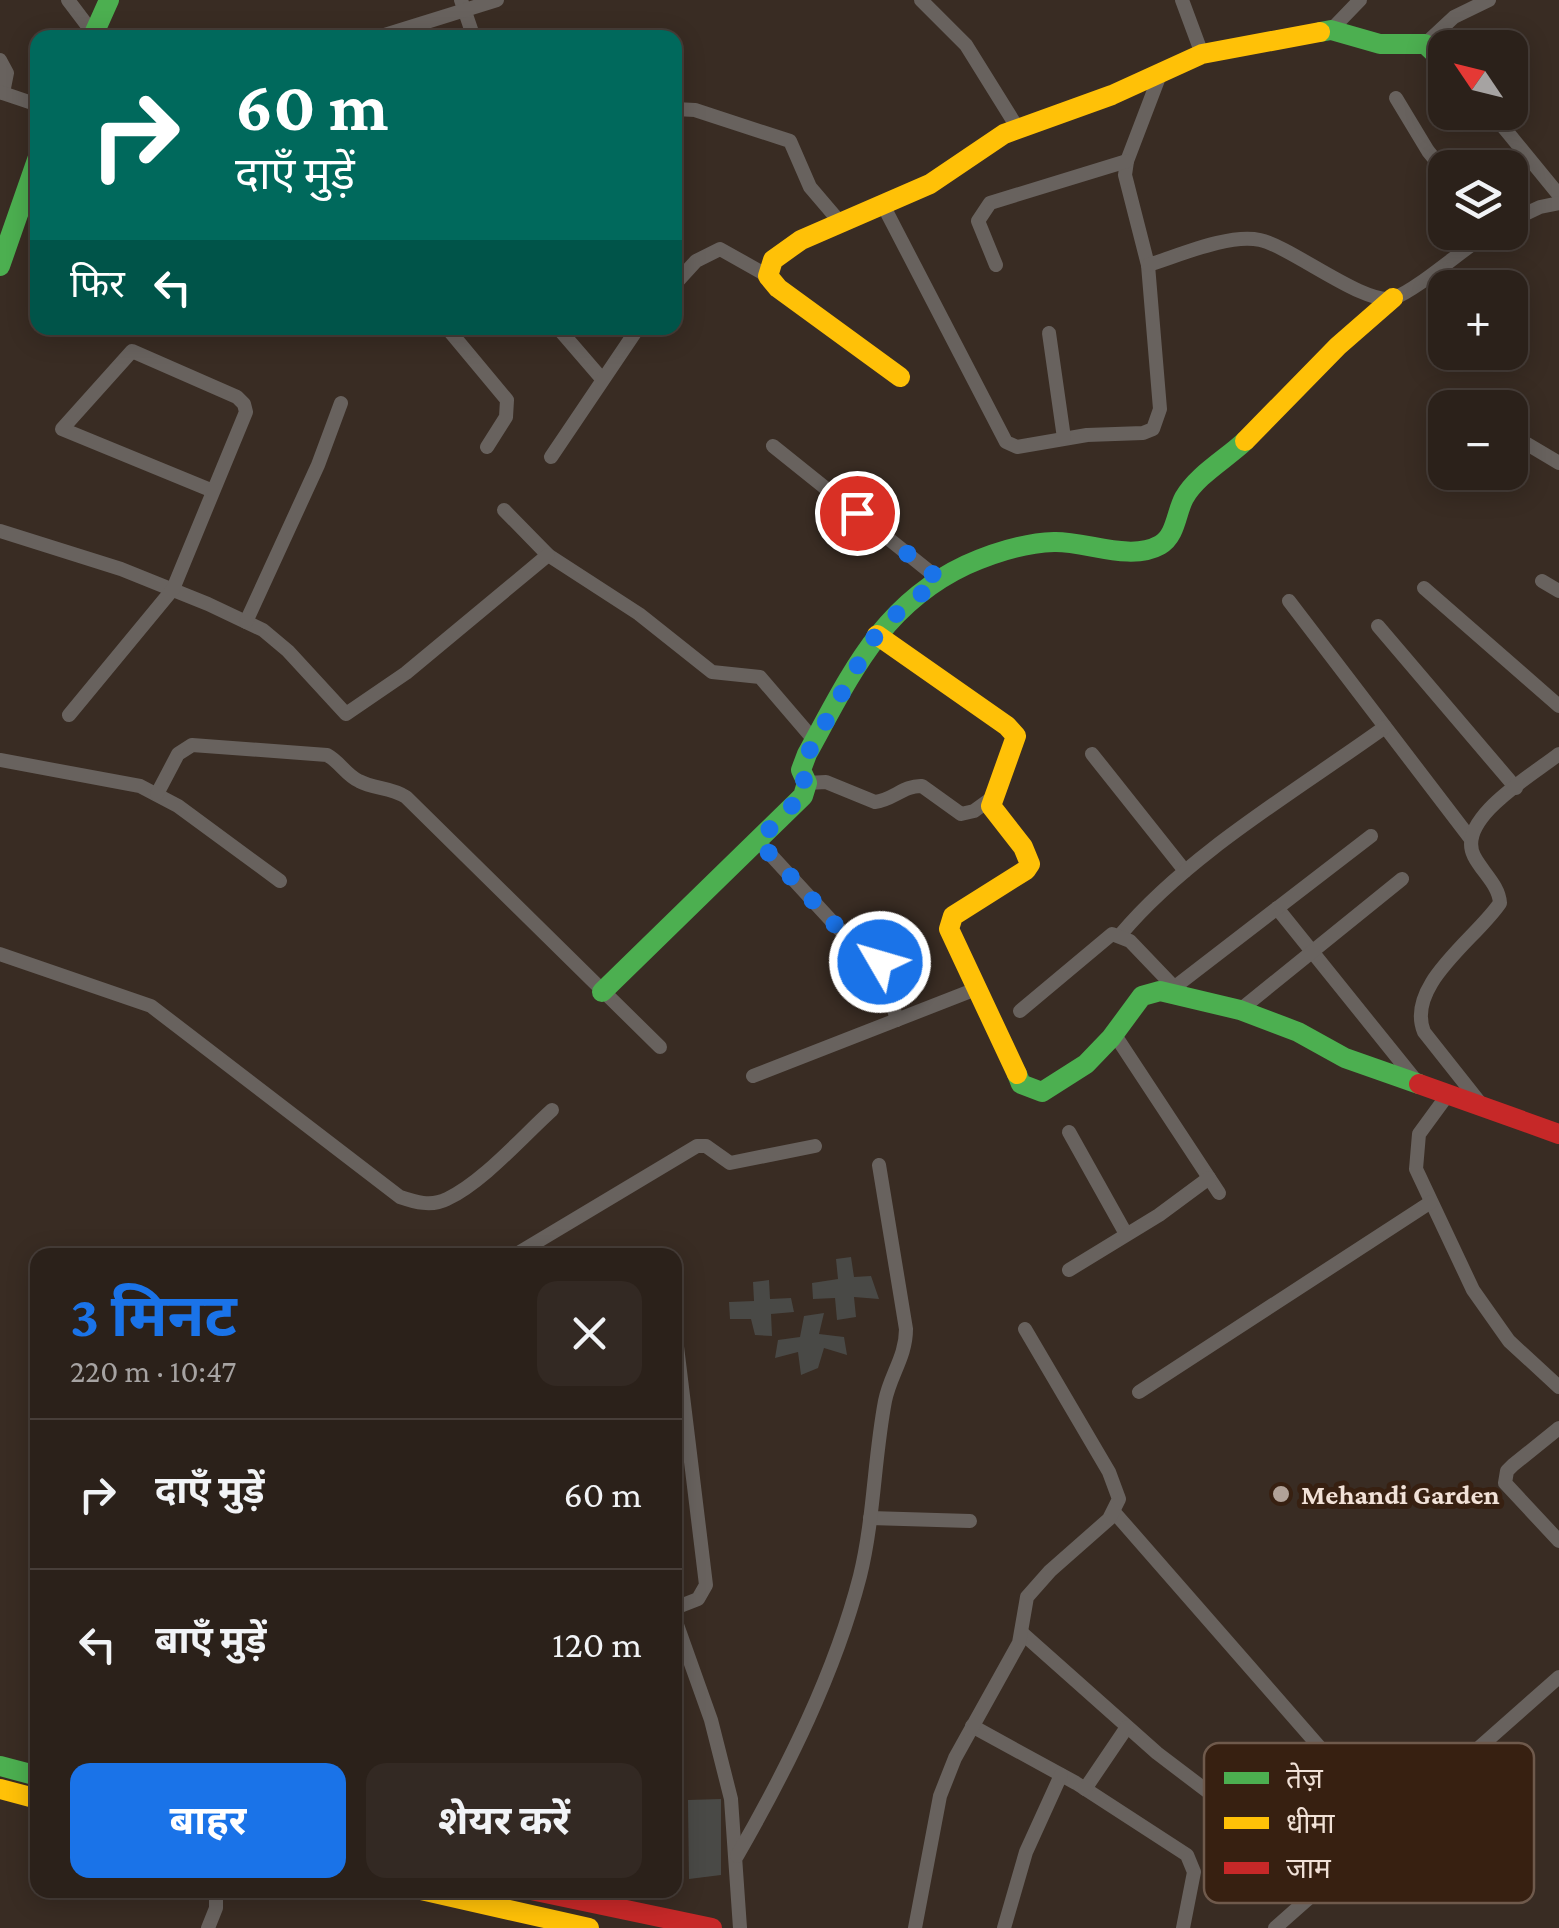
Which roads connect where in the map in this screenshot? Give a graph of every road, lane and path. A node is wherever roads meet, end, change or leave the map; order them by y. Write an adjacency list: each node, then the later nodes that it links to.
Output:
1 (68, 0): 9 (street)
2 (109, 0): 10 (street)
3 (496, 0): 8 (street)
4 (921, 0): 23 (street)
5 (1182, 0): 16 (street)
6 (1360, 0): 13 (street)
7 (1489, 0): 14 (street)
8 (463, 5): 11 (street); 12 (street)
9 (89, 30)
10 (97, 30)
11 (396, 30)
12 (471, 30)
13 (1332, 30): 14 (street); 16 (street)
14 (1425, 44): 15 (street)
15 (1428, 47)
16 (1202, 54): 18 (street)
17 (0, 60): 19 (street)
18 (1160, 72): 23 (street); 26 (street)
19 (2, 92): 21 (street)
20 (1396, 98): 25 (street)
21 (30, 102)
22 (682, 109): 31 (street)
23 (1017, 127): 29 (street)
24 (1505, 130): 28 (street)
25 (1428, 151)
26 (1127, 162): 34 (street); 35 (street)
27 (30, 180): 33 (street)
28 (1559, 199): 30 (street)
29 (883, 205): 31 (street); 46 (street)
30 (1528, 213)
31 (839, 221): 36 (street)
32 (1464, 250): 38 (street)
33 (0, 266)
34 (996, 266)
35 (1148, 266): 38 (street); 46 (street)
36 (768, 276): 37 (street); 44 (street)
37 (682, 277)
38 (1393, 298): 56 (street)
39 (1049, 333): 46 (street)
40 (454, 335): 49 (street)
41 (564, 335): 43 (street)
42 (633, 335): 43 (street)
43 (602, 378): 50 (street)
44 (900, 378)
45 (341, 403): 62 (street)
46 (1064, 438)
47 (1528, 444): 51 (street)
48 (773, 446): 56 (street)
49 (487, 447)
50 (551, 456)
51 (1559, 462)
52 (213, 491): 52 (street); 59 (street)
53 (504, 510): 55 (street)
54 (0, 531): 59 (street)
55 (548, 555): 62 (street); 68 (street)
56 (940, 580): 64 (street)
57 (1542, 581): 60 (street)
58 (1424, 588): 65 (street)
59 (172, 590): 62 (street); 66 (street)
60 (1559, 591)
61 (1288, 601): 67 (street)
62 (246, 622)
63 (1378, 626): 73 (street)
64 (877, 635): 68 (street); 75 (street)
65 (1559, 706)
66 (69, 715)
67 (1385, 727): 77 (street); 79 (street)
68 (814, 740): 72 (street)
69 (1092, 754): 79 (street)
70 (1559, 754): 73 (street)
71 (0, 760): 74 (street)
72 (806, 783): 75 (street); 78 (street)
73 (1516, 788): 77 (street)
74 (156, 794): 81 (street); 88 (street)
75 (992, 798): 86 (street)
76 (1371, 836): 82 (street)
77 (1470, 838): 97 (street)
78 (758, 841): 88 (street); 91 (street)
79 (1185, 871): 83 (street)
80 (1402, 879): 84 (street)
81 (280, 881)
82 (1277, 908): 84 (street); 87 (street)
83 (1120, 934): 87 (street); 90 (street)
84 (1313, 951): 89 (street); 95 (street)
85 (0, 954): 98 (street)
86 (976, 989): 91 (street); 92 (street)
87 (1170, 990): 89 (street); 92 (street)
88 (602, 992): 93 (street)
89 (1240, 1010): 95 (street)
90 (1020, 1011)
91 (897, 1020): 94 (street)
92 (1115, 1035): 103 (street)
93 (660, 1047)
94 (753, 1076)
95 (1417, 1082): 96 (street)
96 (1449, 1093): 97 (street); 105 (street)
97 (1482, 1104): 100 (street)
98 (552, 1110)
99 (1070, 1132): 106 (street)
100 (1559, 1134)
101 (814, 1146): 107 (street)
102 (879, 1165): 115 (street)
103 (1209, 1178): 104 (street); 106 (street)
104 (1219, 1194)
105 (1431, 1202): 110 (street); 112 (street)
106 (1126, 1234): 108 (street)
107 (525, 1248)
108 (1069, 1270)
109 (1024, 1328): 114 (street)
110 (1559, 1387)
111 (682, 1388): 118 (street)
112 (1139, 1392)
113 (1559, 1428): 117 (street)
114 (1114, 1512): 119 (street); 124 (street)
115 (870, 1518): 116 (street); 133 (street)
116 (970, 1521)
117 (1559, 1542)
118 (682, 1605)
119 (1022, 1633): 122 (street); 123 (street)
120 (682, 1639): 133 (street)
121 (1559, 1678): 125 (street)
122 (972, 1726): 128 (street); 143 (street)
123 (1128, 1727): 129 (street); 130 (street)
124 (1316, 1743)
125 (1485, 1743)
126 (0, 1766): 127 (street)
127 (30, 1774)
128 (1061, 1775): 130 (street); 144 (street)
129 (1204, 1788)
130 (1085, 1789): 145 (street)
131 (0, 1790): 132 (street)
132 (30, 1797)
133 (737, 1856): 142 (street)
134 (216, 1898): 139 (street)
135 (455, 1898): 140 (street)
136 (569, 1898): 137 (street)
137 (588, 1902): 140 (street); 141 (street)
138 (1304, 1903): 146 (street)
139 (208, 1928)
140 (584, 1928)
141 (712, 1928)
142 (740, 1928)
143 (915, 1928)
144 (1004, 1928)
145 (1183, 1928)
146 (1275, 1928)

